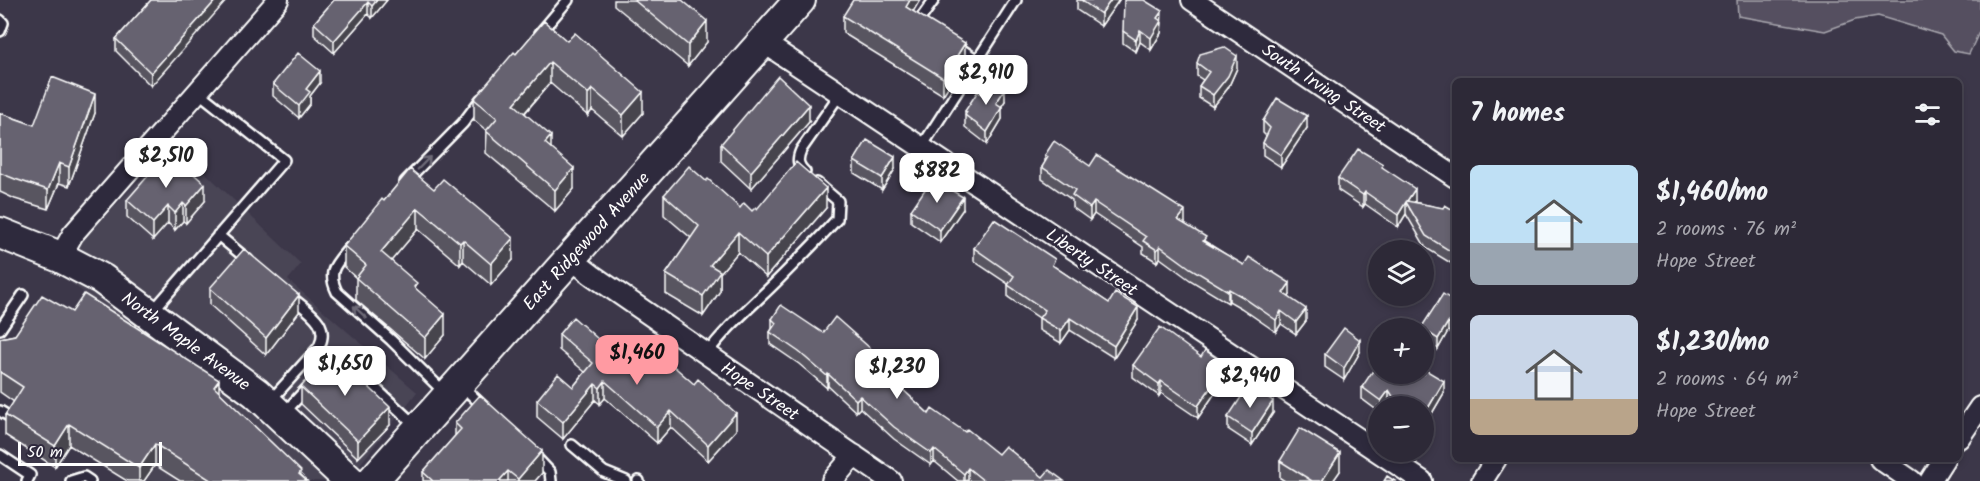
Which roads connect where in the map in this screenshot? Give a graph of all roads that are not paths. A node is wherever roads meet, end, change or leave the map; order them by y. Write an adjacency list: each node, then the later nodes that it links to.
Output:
1 (278, 0): 15 (street)
2 (568, 0): 10 (lane)
3 (800, 0): 12 (main road, East Ridgewood Avenue)
4 (934, 0): 8 (lane)
5 (1011, 2): 13 (lane)
6 (1200, 2): 18 (street, South Irving Street)
7 (0, 20): 9 (lane)
8 (929, 28)
9 (0, 32)
10 (534, 40)
11 (948, 40): 13 (lane)
12 (763, 42): 16 (street, Liberty Street); 24 (main road, East Ridgewood Avenue)
13 (977, 60): 17 (lane)
14 (488, 91): 19 (lane, one-way to 14)
15 (198, 92): 21 (lane); 23 (street)
16 (840, 94): 17 (street, Liberty Street); 30 (lane)
17 (921, 148): 57 (street, Liberty Street)
18 (1452, 175)
19 (399, 189)
20 (0, 233): 23 (main road, North Maple Avenue)
21 (218, 235): 25 (lane); 28 (lane)
22 (355, 242): 33 (lane, one-way to 22)
23 (60, 257): 28 (main road, North Maple Avenue)
24 (570, 258): 30 (street, Hope Street); 33 (main road, East Ridgewood Avenue)
25 (252, 264)
26 (286, 293): 35 (lane)
27 (23, 295): 29 (lane)
28 (150, 314): 35 (main road, North Maple Avenue)
29 (0, 329)
30 (706, 355): 44 (street, Hope Street)
31 (324, 369): 39 (lane)
32 (316, 378): 35 (lane)
33 (454, 390): 37 (lane); 39 (main road, East Ridgewood Avenue)
34 (1980, 407): 40 (street)
35 (275, 410): 51 (main road, North Maple Avenue)
36 (0, 411): 38 (lane)
37 (489, 412)
38 (10, 417)
39 (419, 429): 52 (main road, East Ridgewood Avenue)
40 (1962, 434)
41 (572, 445): 54 (lane)
42 (529, 450): 53 (lane)
43 (0, 455): 49 (lane)
44 (854, 455): 55 (street); 56 (street, Hope Street)
45 (1494, 462): 58 (street)
46 (1884, 462): 59 (street)
47 (1942, 462): 60 (street)
48 (87, 479): 50 (lane)
49 (27, 481)
50 (71, 481)
51 (350, 481)
52 (372, 481)
53 (551, 481)
54 (626, 481)
55 (832, 481)
56 (891, 481)
57 (1422, 481)
58 (1482, 481)
59 (1912, 481)
60 (1930, 481)

